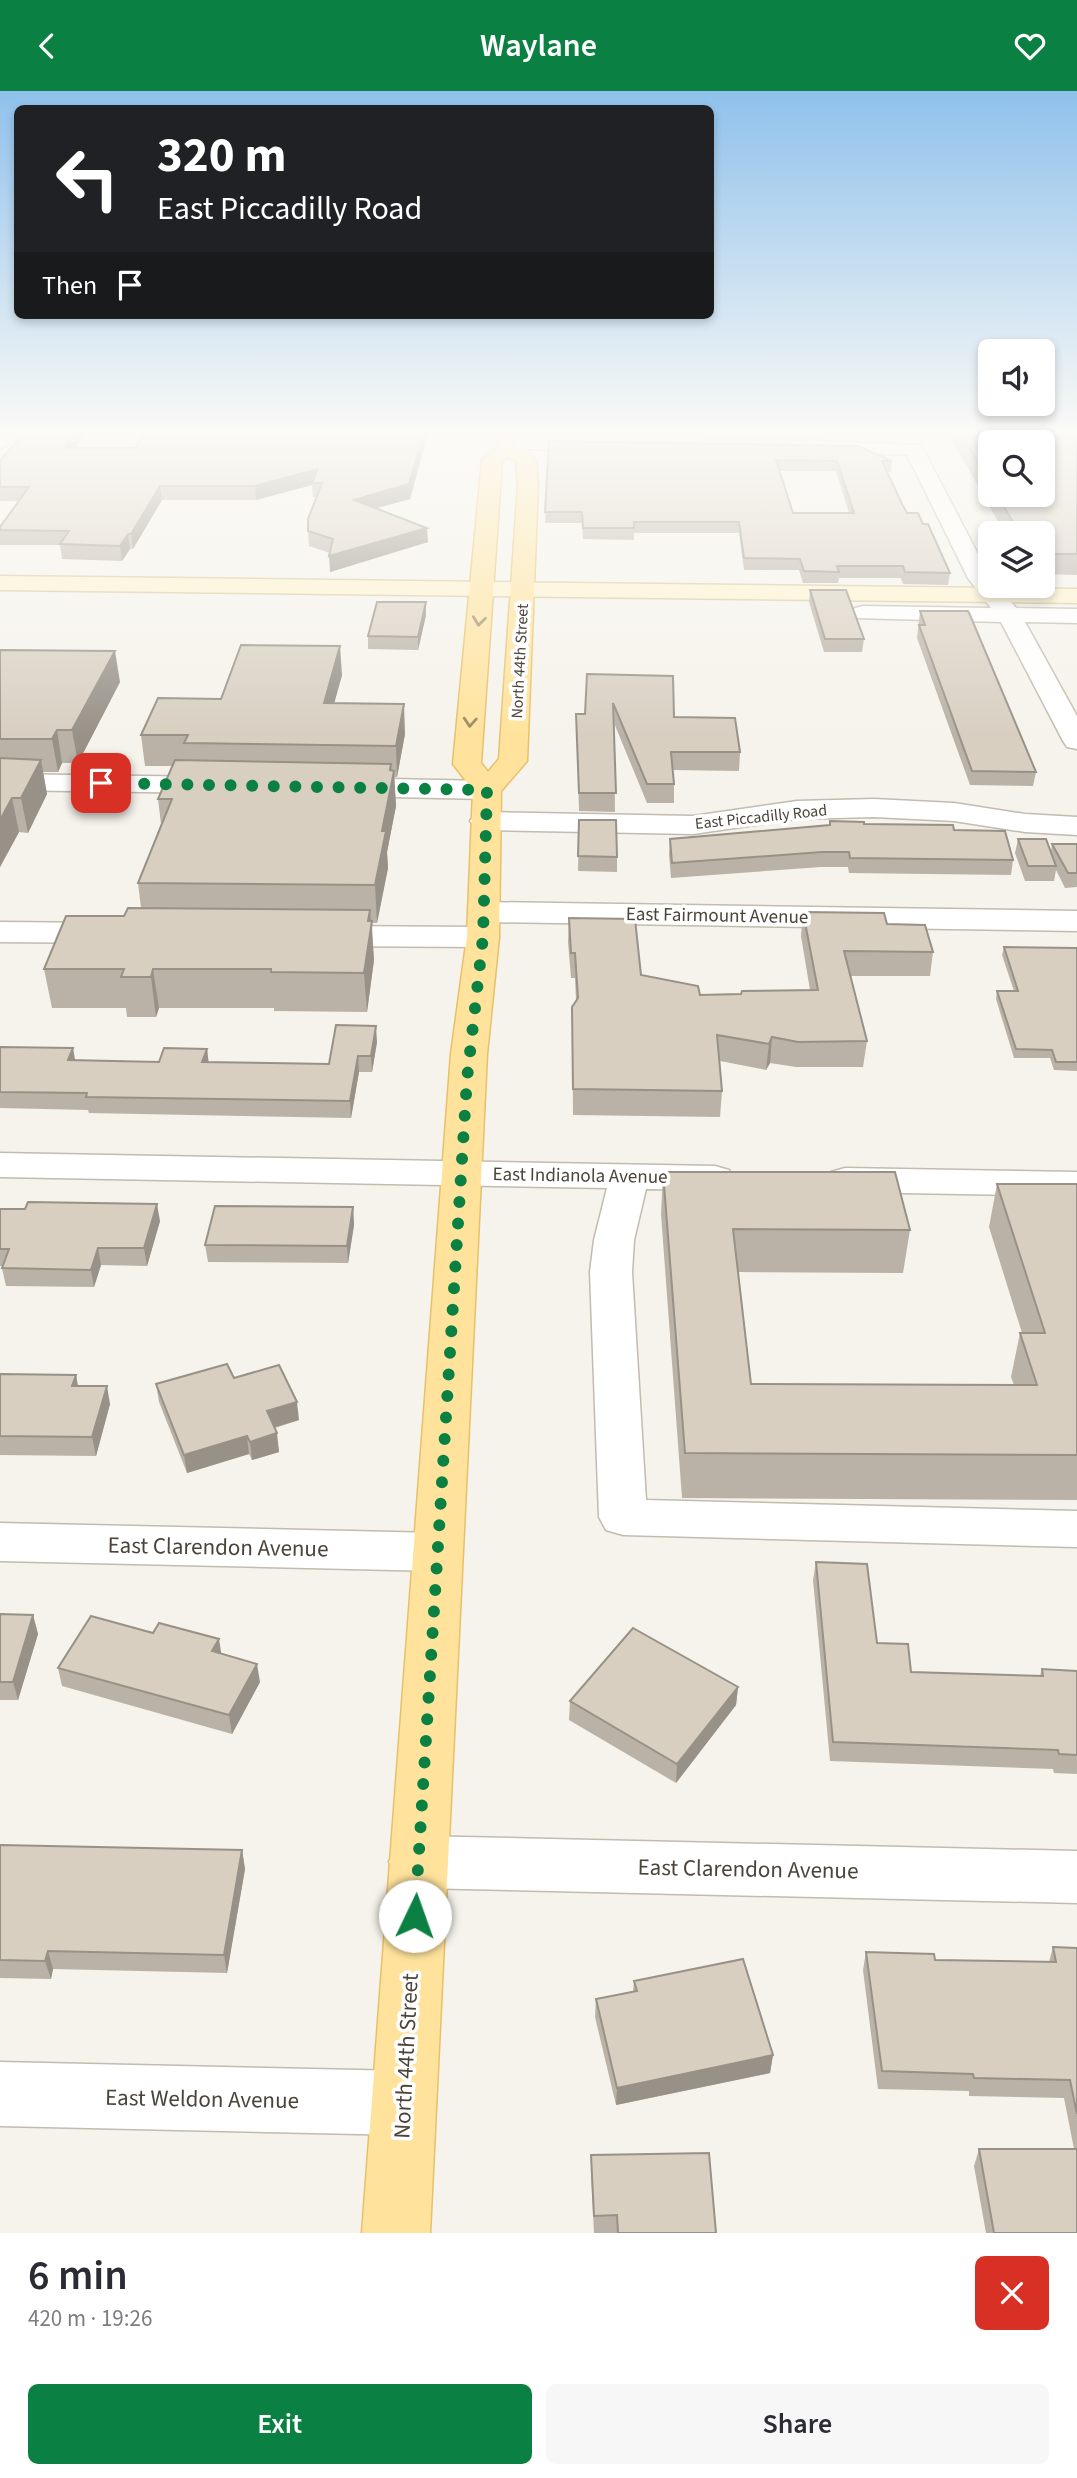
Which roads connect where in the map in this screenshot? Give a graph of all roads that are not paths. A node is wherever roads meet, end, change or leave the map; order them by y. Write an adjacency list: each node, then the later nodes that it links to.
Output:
1 (486, 536): 6 (main road)
2 (526, 536): 7 (main road, North 44th Street)
3 (958, 536): 4 (street)
4 (978, 576)
5 (0, 583): 6 (main road)
6 (482, 588): 7 (main road); 19 (main road, one-way to 19)
7 (524, 588): 8 (main road); 19 (main road, North 44th Street)
8 (978, 595)
9 (1055, 596): 10 (main road)
10 (1077, 596)
11 (995, 598): 13 (street)
12 (863, 613): 13 (street)
13 (1009, 615): 14 (street); 15 (street)
14 (1077, 617)
15 (1077, 741)
16 (0, 782): 17 (street)
17 (240, 785)
18 (320, 786): 19 (street)
19 (487, 790): 20 (main road, North 44th Street)
20 (485, 821): 21 (street, East Piccadilly Road); 23 (main road, North 44th Street)
21 (1077, 826)
22 (1077, 921): 23 (street, East Fairmount Avenue)
23 (483, 925): 26 (street, East Fairmount Avenue); 28 (main road, North 44th Street)
24 (0, 932): 25 (street)
25 (136, 934)
26 (287, 936)
27 (0, 1165): 28 (street, East Indianola Avenue)
28 (461, 1174): 29 (street, East Indianola Avenue); 35 (main road, North 44th Street)
29 (629, 1177): 30 (street, East Indianola Avenue); 33 (street)
30 (753, 1178)
31 (804, 1179): 32 (street)
32 (1077, 1184)
33 (1077, 1529)
34 (0, 1542): 35 (street, East Clarendon Avenue)
35 (436, 1552): 36 (main road, North 44th Street)
36 (418, 1863): 37 (street, East Clarendon Avenue); 39 (main road, North 44th Street)
37 (1077, 1877)
38 (0, 2094): 39 (street, East Weldon Avenue)
39 (404, 2103): 40 (main road, North 44th Street)
40 (396, 2233)

